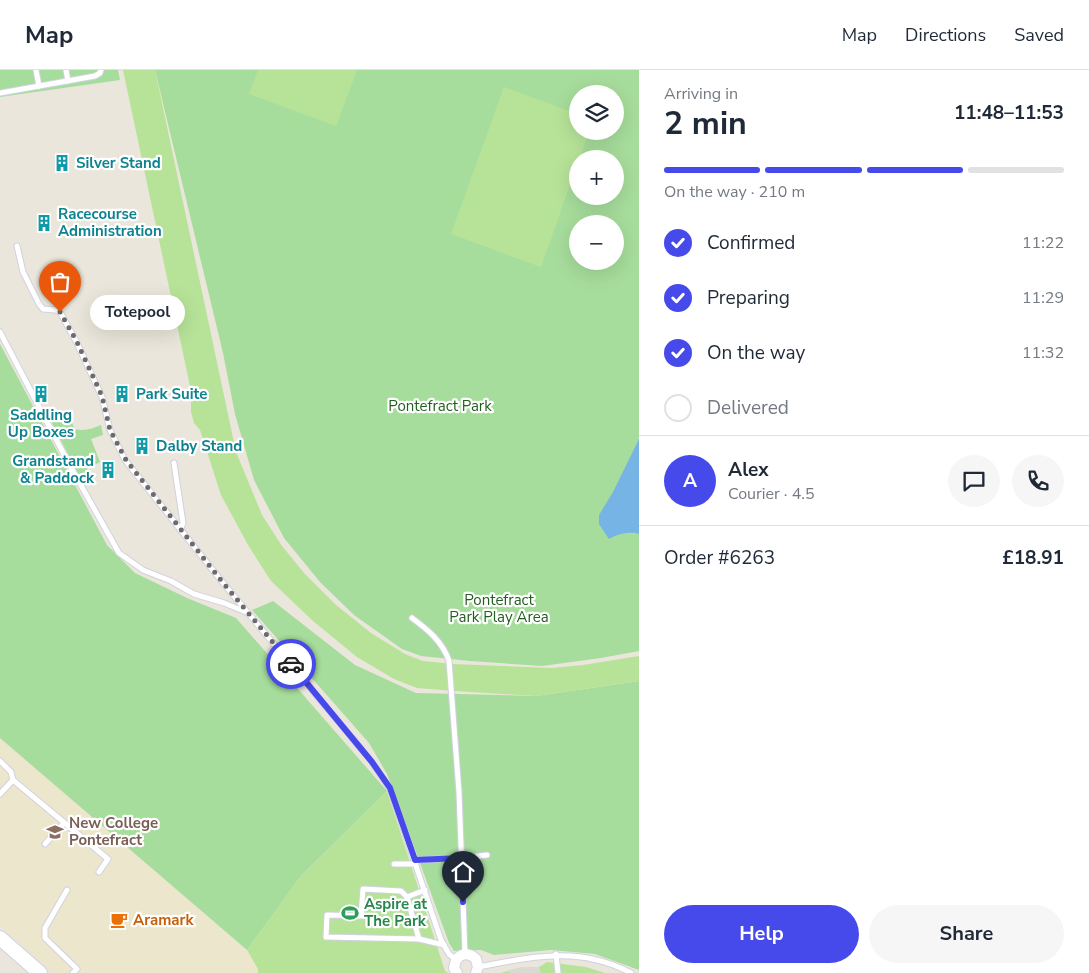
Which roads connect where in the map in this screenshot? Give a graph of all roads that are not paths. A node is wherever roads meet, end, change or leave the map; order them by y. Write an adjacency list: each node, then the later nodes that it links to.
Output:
1 (36, 70): 5 (lane)
2 (66, 70): 4 (lane)
3 (101, 70): 4 (lane)
4 (68, 81): 5 (lane)
5 (39, 86): 6 (lane)
6 (0, 93)
7 (17, 246): 10 (lane)
8 (0, 332): 11 (lane)
9 (174, 463): 10 (lane)
10 (180, 530): 11 (lane)
11 (249, 613): 20 (lane)
12 (412, 618): 19 (lane)
13 (0, 762): 14 (lane)
14 (13, 780): 15 (lane); 16 (lane)
15 (0, 794)
16 (64, 823): 17 (lane); 22 (lane)
17 (45, 844)
18 (487, 855): 19 (lane)
19 (461, 858): 20 (lane); 29 (lane)
20 (415, 862): 21 (lane); 24 (lane)
21 (394, 864)
22 (99, 872)
23 (67, 890): 34 (lane)
24 (425, 890): 25 (lane); 28 (lane)
25 (407, 897): 27 (lane); 27 (lane)
26 (0, 938): 33 (main road)
27 (418, 939): 28 (lane)
28 (444, 945): 31 (lane)
29 (465, 954): 31 (street); 32 (street)
30 (556, 954): 32 (lane); 36 (lane); 37 (lane)
31 (456, 960): 35 (street)
32 (477, 970)
33 (40, 973)
34 (74, 973)
35 (457, 973)
36 (558, 973)
37 (631, 973)

